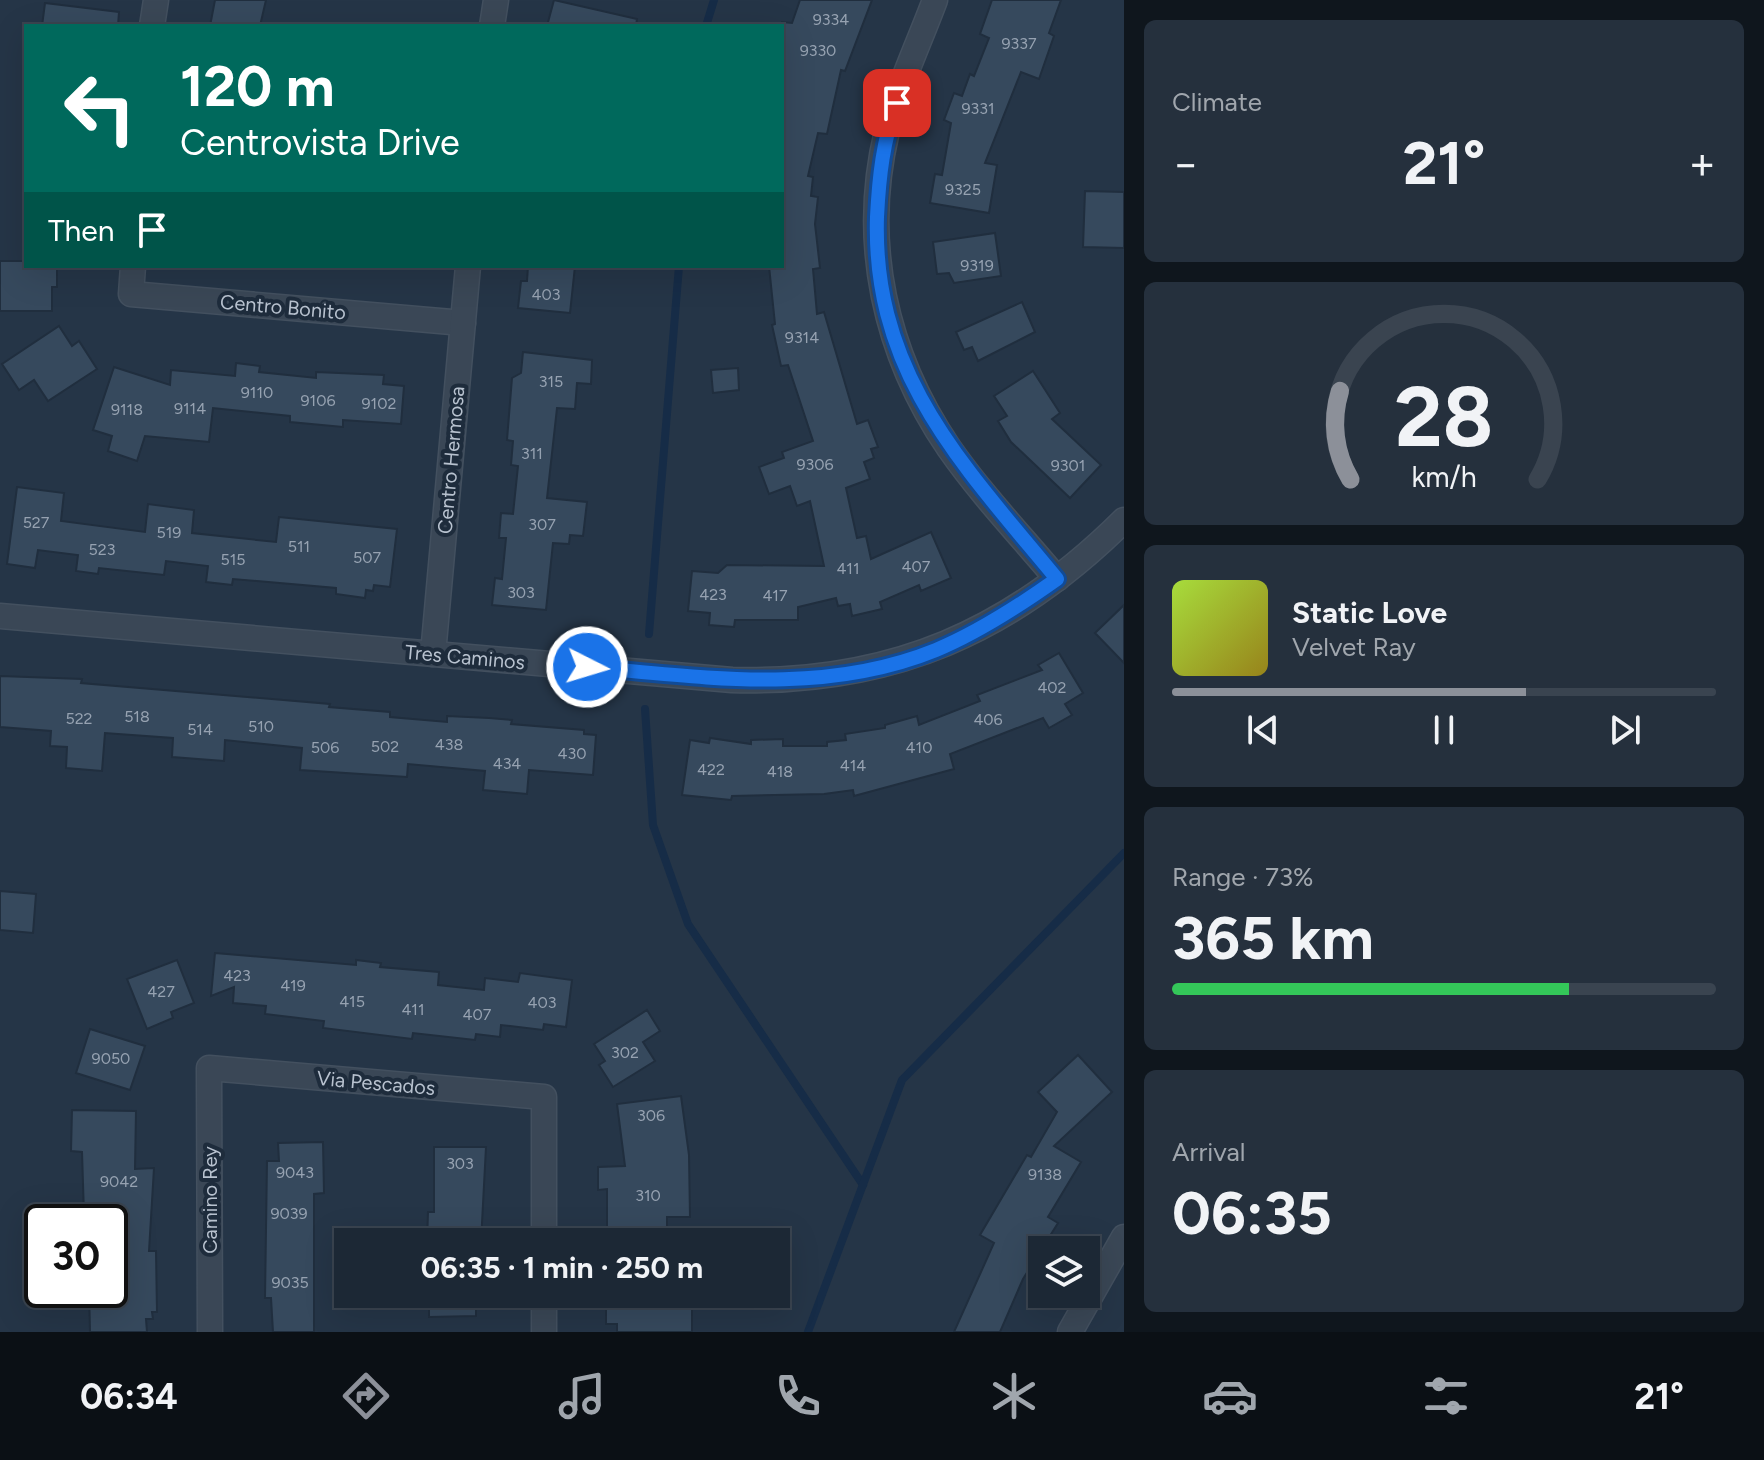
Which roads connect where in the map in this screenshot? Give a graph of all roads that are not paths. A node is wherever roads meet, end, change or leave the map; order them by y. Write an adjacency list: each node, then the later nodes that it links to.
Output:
1 (156, 0): 4 (street)
2 (496, 0): 5 (street)
3 (935, 0): 10 (street)
4 (152, 24)
5 (492, 24)
6 (133, 268): 8 (street, Centro Bonito)
7 (468, 268): 8 (street, Centro Hermosa)
8 (463, 323): 12 (street, Centro Hermosa)
9 (1124, 520): 10 (street, Tres Caminos)
10 (1057, 579): 12 (street, Tres Caminos)
11 (0, 616): 12 (street, Tres Caminos)
12 (433, 654)
13 (209, 1068): 14 (street, Via Pescados); 17 (street, Camino Rey)
14 (544, 1228)
15 (1124, 1237): 19 (street)
16 (544, 1308): 18 (street)
17 (210, 1332)
18 (544, 1332)
19 (1070, 1332)

